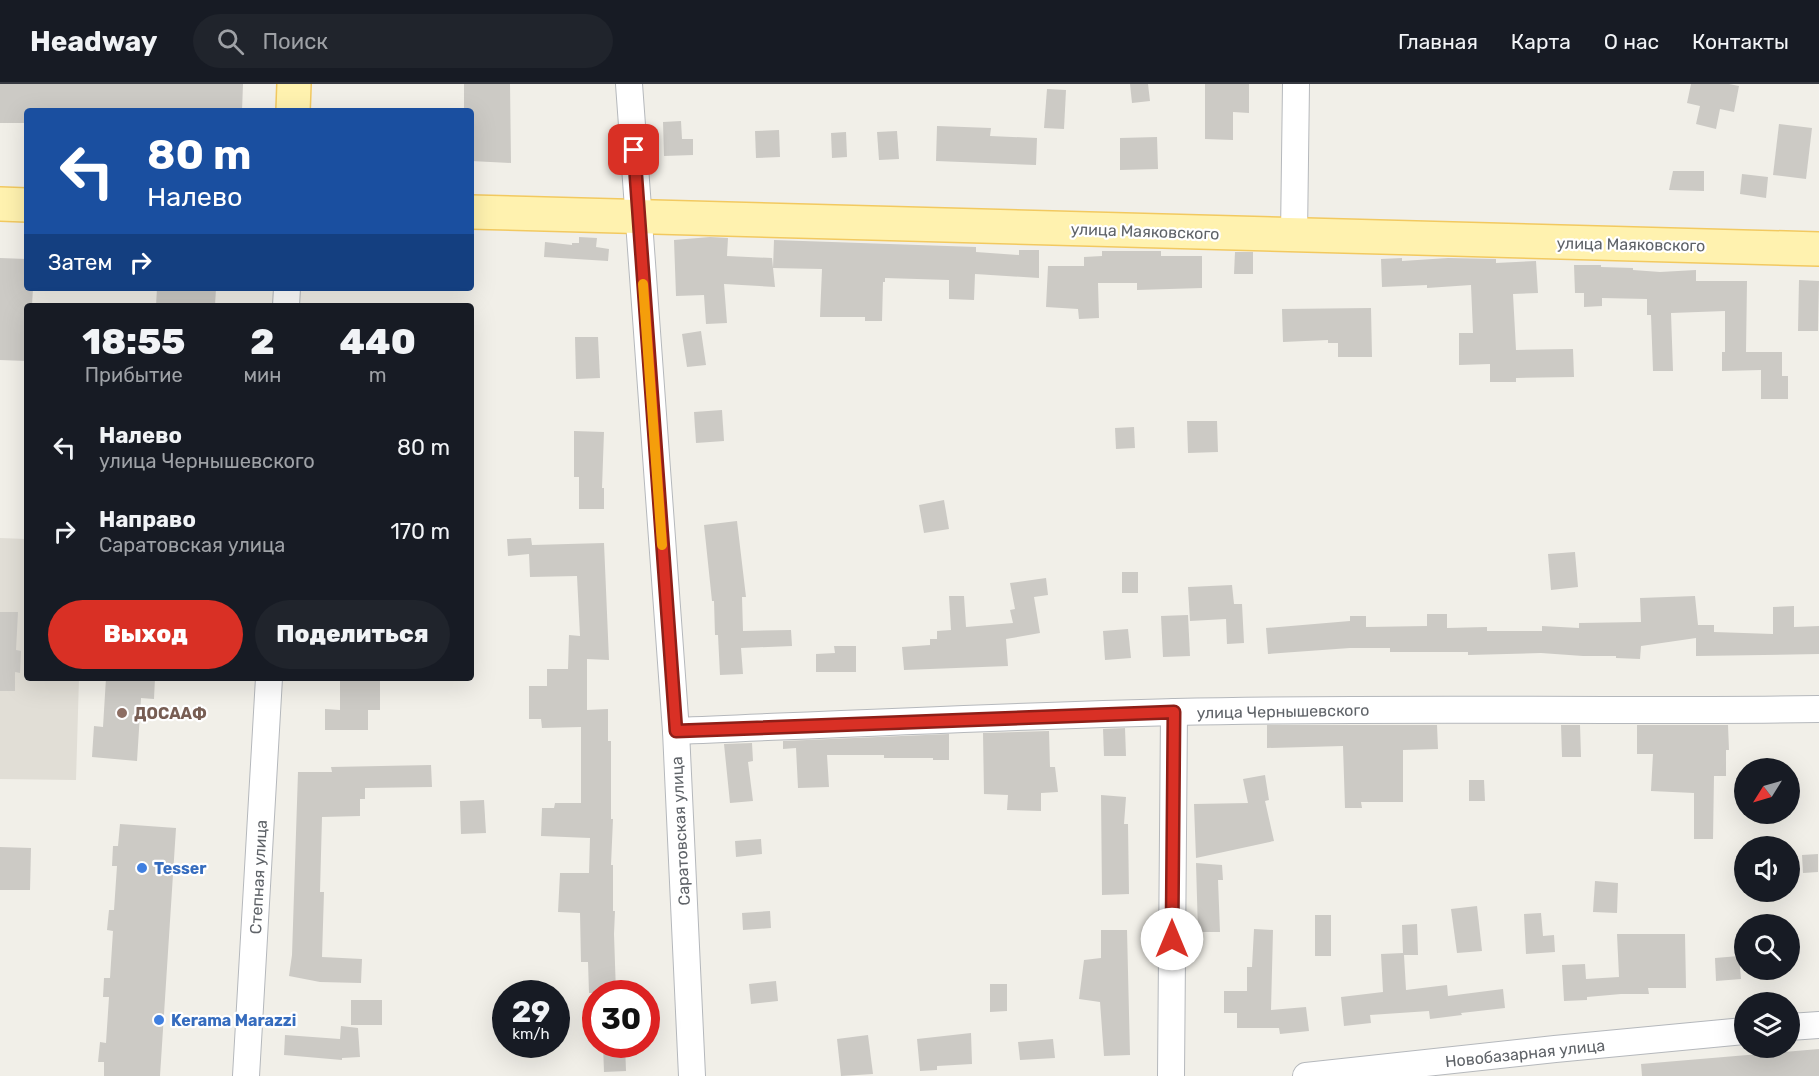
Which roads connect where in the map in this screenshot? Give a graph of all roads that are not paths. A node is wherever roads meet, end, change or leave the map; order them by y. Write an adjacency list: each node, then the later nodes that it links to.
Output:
1 (294, 84): 4 (main road)
2 (629, 84): 8 (street, Саратовская улица)
3 (1296, 84): 9 (street)
4 (293, 108)
5 (0, 204): 6 (main road)
6 (24, 205)
7 (474, 212): 8 (main road, улица Маяковского)
8 (638, 217): 9 (main road, улица Маяковского); 14 (street, Саратовская улица)
9 (1294, 235): 10 (main road, улица Маяковского)
10 (1819, 249)
11 (269, 681): 18 (street, Степная улица)
12 (1819, 709): 13 (street, улица Чернышевского)
13 (1174, 712): 14 (street, улица Чернышевского); 20 (street)
14 (676, 731): 19 (street, Саратовская улица)
15 (1819, 1025): 16 (street)
16 (1800, 1026)
17 (1734, 1032): 21 (street, Новобазарная улица)
18 (246, 1076)
19 (692, 1076)
20 (1171, 1076)
21 (1306, 1076)

